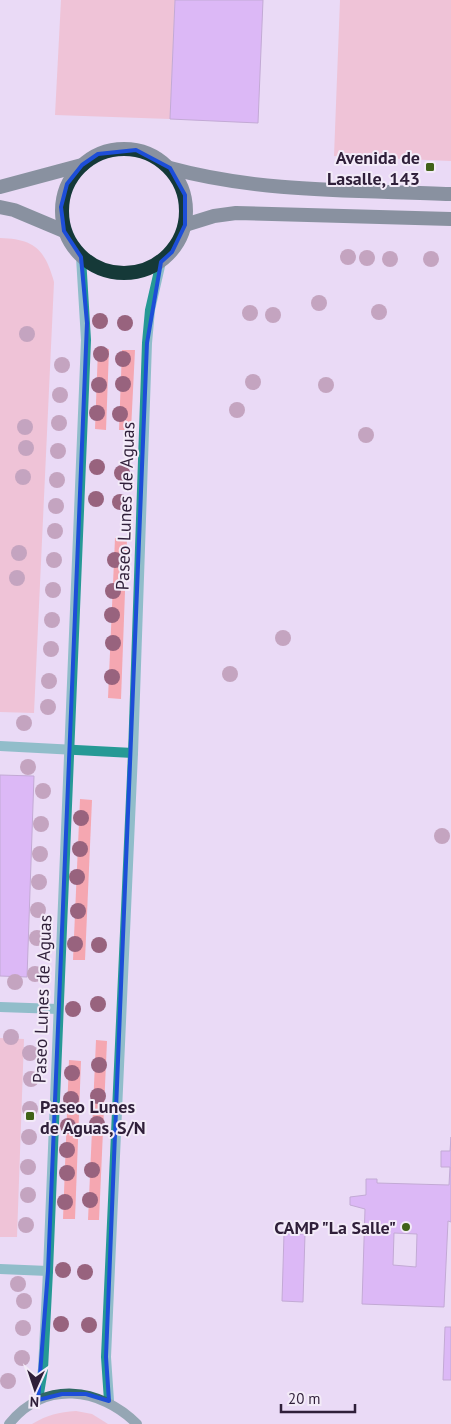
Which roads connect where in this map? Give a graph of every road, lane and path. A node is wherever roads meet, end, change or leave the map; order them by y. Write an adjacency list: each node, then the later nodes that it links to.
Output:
1 (82, 165): 2 (highway); 3 (highway); 8 (highway)
2 (170, 168): 4 (highway); 7 (highway)
3 (0, 187)
4 (451, 194)
5 (0, 207): 8 (highway)
6 (451, 219): 7 (highway)
7 (185, 225): 10 (highway)
8 (64, 230): 9 (highway)
9 (81, 257): 10 (highway); 12 (street, Paseo Lunes de Aguas)
10 (161, 262): 13 (street, Paseo Lunes de Aguas)
11 (0, 746): 12 (street)
12 (70, 749): 13 (street); 15 (street, Paseo Lunes de Aguas)
13 (133, 753): 19 (street, Paseo Lunes de Aguas)
14 (0, 1007): 15 (street)
15 (58, 1010): 17 (street, Paseo Lunes de Aguas)
16 (0, 1269): 17 (street)
17 (48, 1271): 18 (street, Paseo Lunes de Aguas)
18 (38, 1400): 19 (main road); 20 (main road)
19 (109, 1401): 21 (main road)
20 (9, 1424)
21 (137, 1424)

